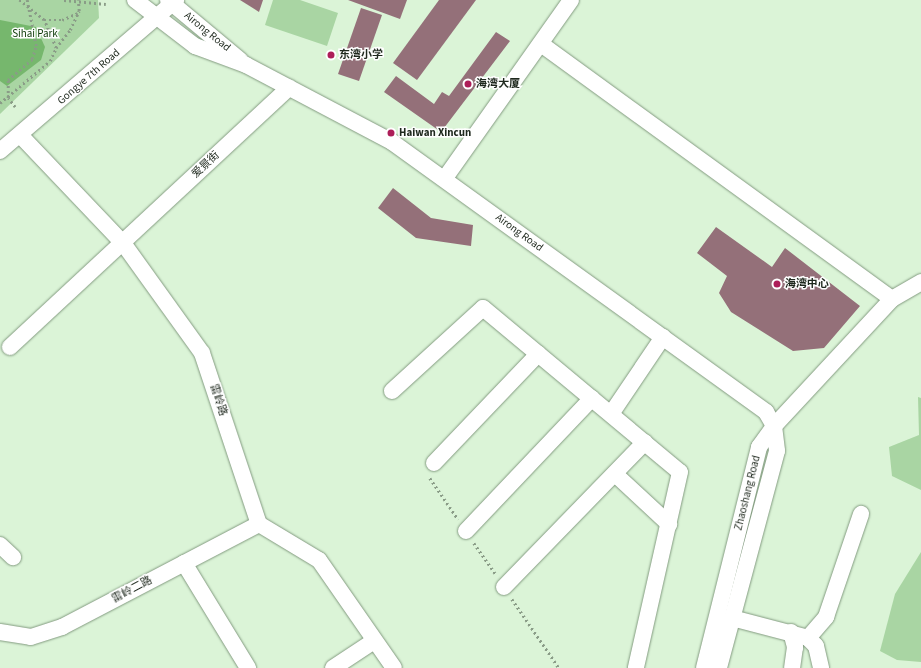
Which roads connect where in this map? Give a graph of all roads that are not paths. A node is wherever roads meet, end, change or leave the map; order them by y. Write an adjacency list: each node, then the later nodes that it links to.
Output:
1 (135, 0): 4 (street, Airong Road)
2 (172, 1): 4 (street, Gongye 7th Road); 6 (street, Airong Road)
3 (562, 3): 5 (street)
4 (156, 18): 6 (street, Airong Road); 8 (street, Gongye 7th Road)
5 (541, 44): 10 (street); 13 (street)
6 (246, 65): 7 (street, Airong Road)
7 (289, 88): 10 (street, Airong Road); 11 (street, 爱景街)
8 (21, 136): 9 (street, Gongye 7th Road); 11 (street, 雷岭路)
9 (0, 151)
10 (444, 178): 14 (street, Airong Road)
11 (123, 243): 15 (street, 爱景街); 25 (street, 雷岭路)
12 (921, 282): 13 (street)
13 (892, 299): 20 (street)
14 (663, 337): 19 (street); 20 (street, Airong Road)
15 (10, 347)
16 (538, 354): 17 (street); 18 (street); 22 (street)
17 (392, 391)
18 (592, 398): 19 (street); 27 (street)
19 (611, 414): 21 (street)
20 (774, 426): 32 (street, Zhaoshang Road); 41 (street, Zhaoshang Road)
21 (645, 442): 23 (street); 26 (street)
22 (434, 463)
23 (615, 474): 26 (street); 31 (street)
24 (861, 514): 35 (street)
25 (259, 524): 30 (street, 雷岭二路); 36 (street)
26 (669, 524): 40 (street)
27 (466, 531)
28 (0, 545): 29 (street)
29 (13, 557)
30 (184, 563): 33 (street, 雷岭二路); 37 (street)
31 (504, 587)
32 (732, 618): 34 (street); 42 (street, Zhaoshang Road)
33 (0, 632)
34 (791, 632): 35 (street); 43 (street)
35 (808, 638): 44 (street)
36 (374, 641): 38 (street); 39 (street)
37 (248, 668)
38 (334, 668)
39 (394, 668)
40 (636, 668)
41 (704, 668)
42 (719, 668)
43 (792, 668)
44 (821, 668)

